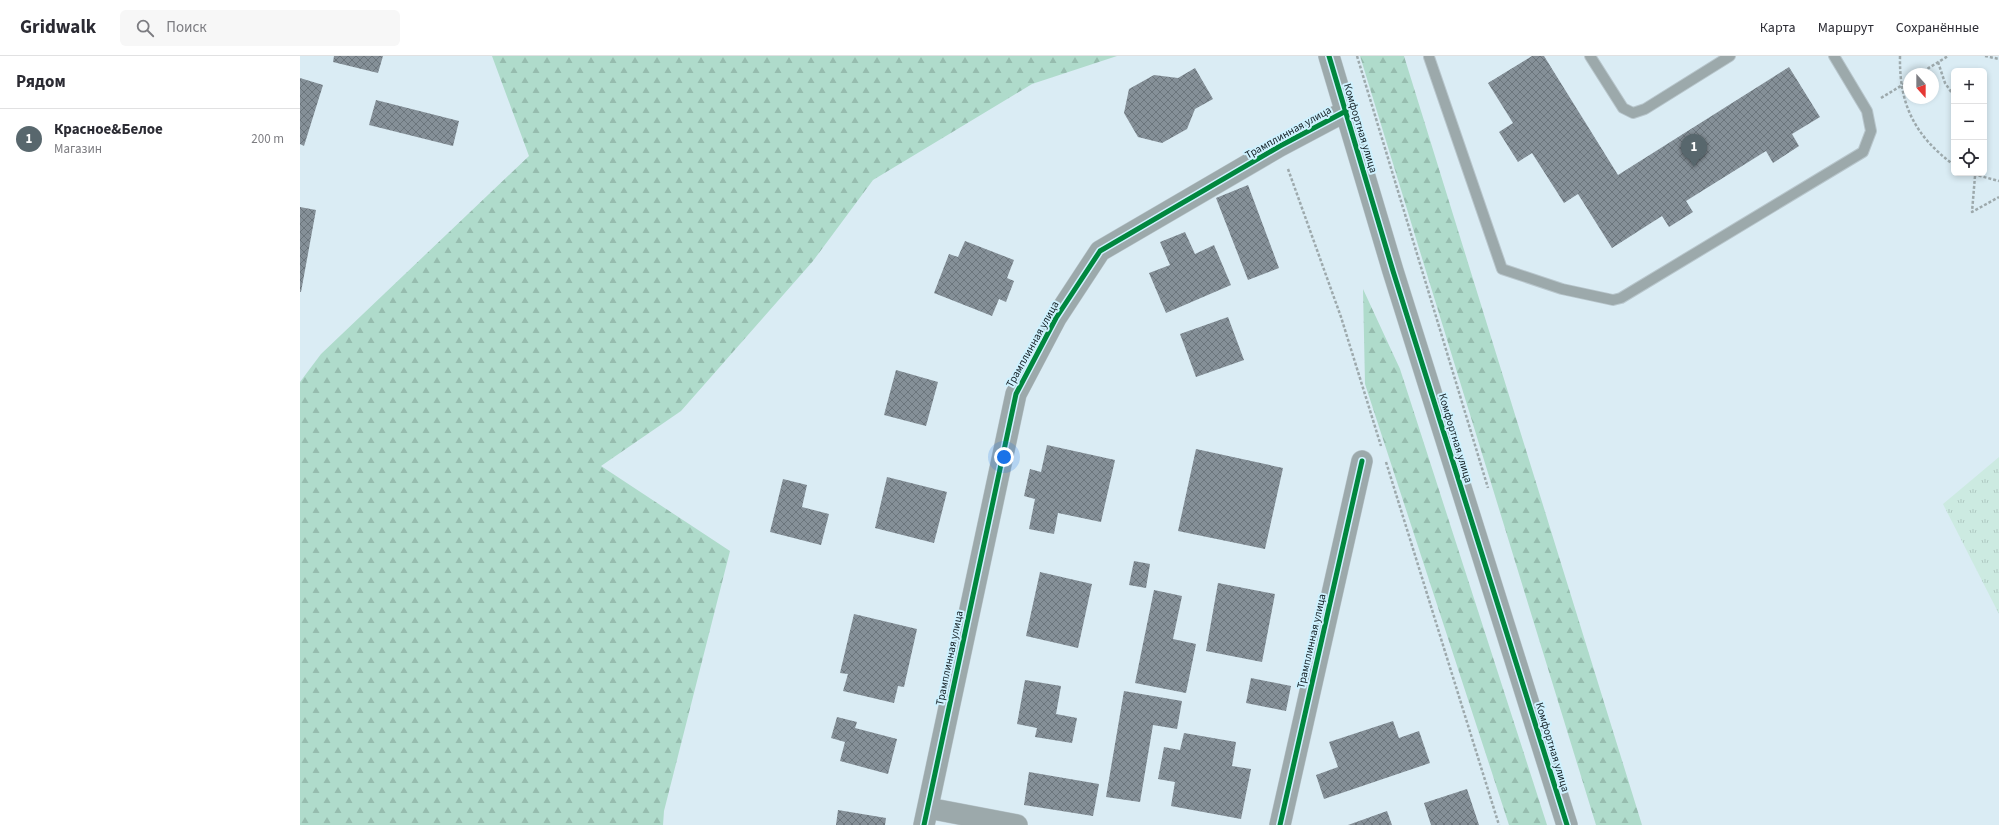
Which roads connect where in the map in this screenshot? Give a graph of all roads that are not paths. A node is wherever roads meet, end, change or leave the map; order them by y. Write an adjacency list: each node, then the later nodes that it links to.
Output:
1 (1329, 56): 6 (street, Комфортная улица)
2 (1430, 56): 5 (lane)
3 (1590, 56): 4 (lane)
4 (1730, 56)
5 (1834, 56)
6 (1346, 111): 8 (street, Трамплинная улица); 11 (street, Комфортная улица)
7 (1362, 461): 10 (street, Трамплинная улица)
8 (926, 816): 9 (street)
9 (1017, 825)
10 (1280, 825)
11 (1567, 825)

